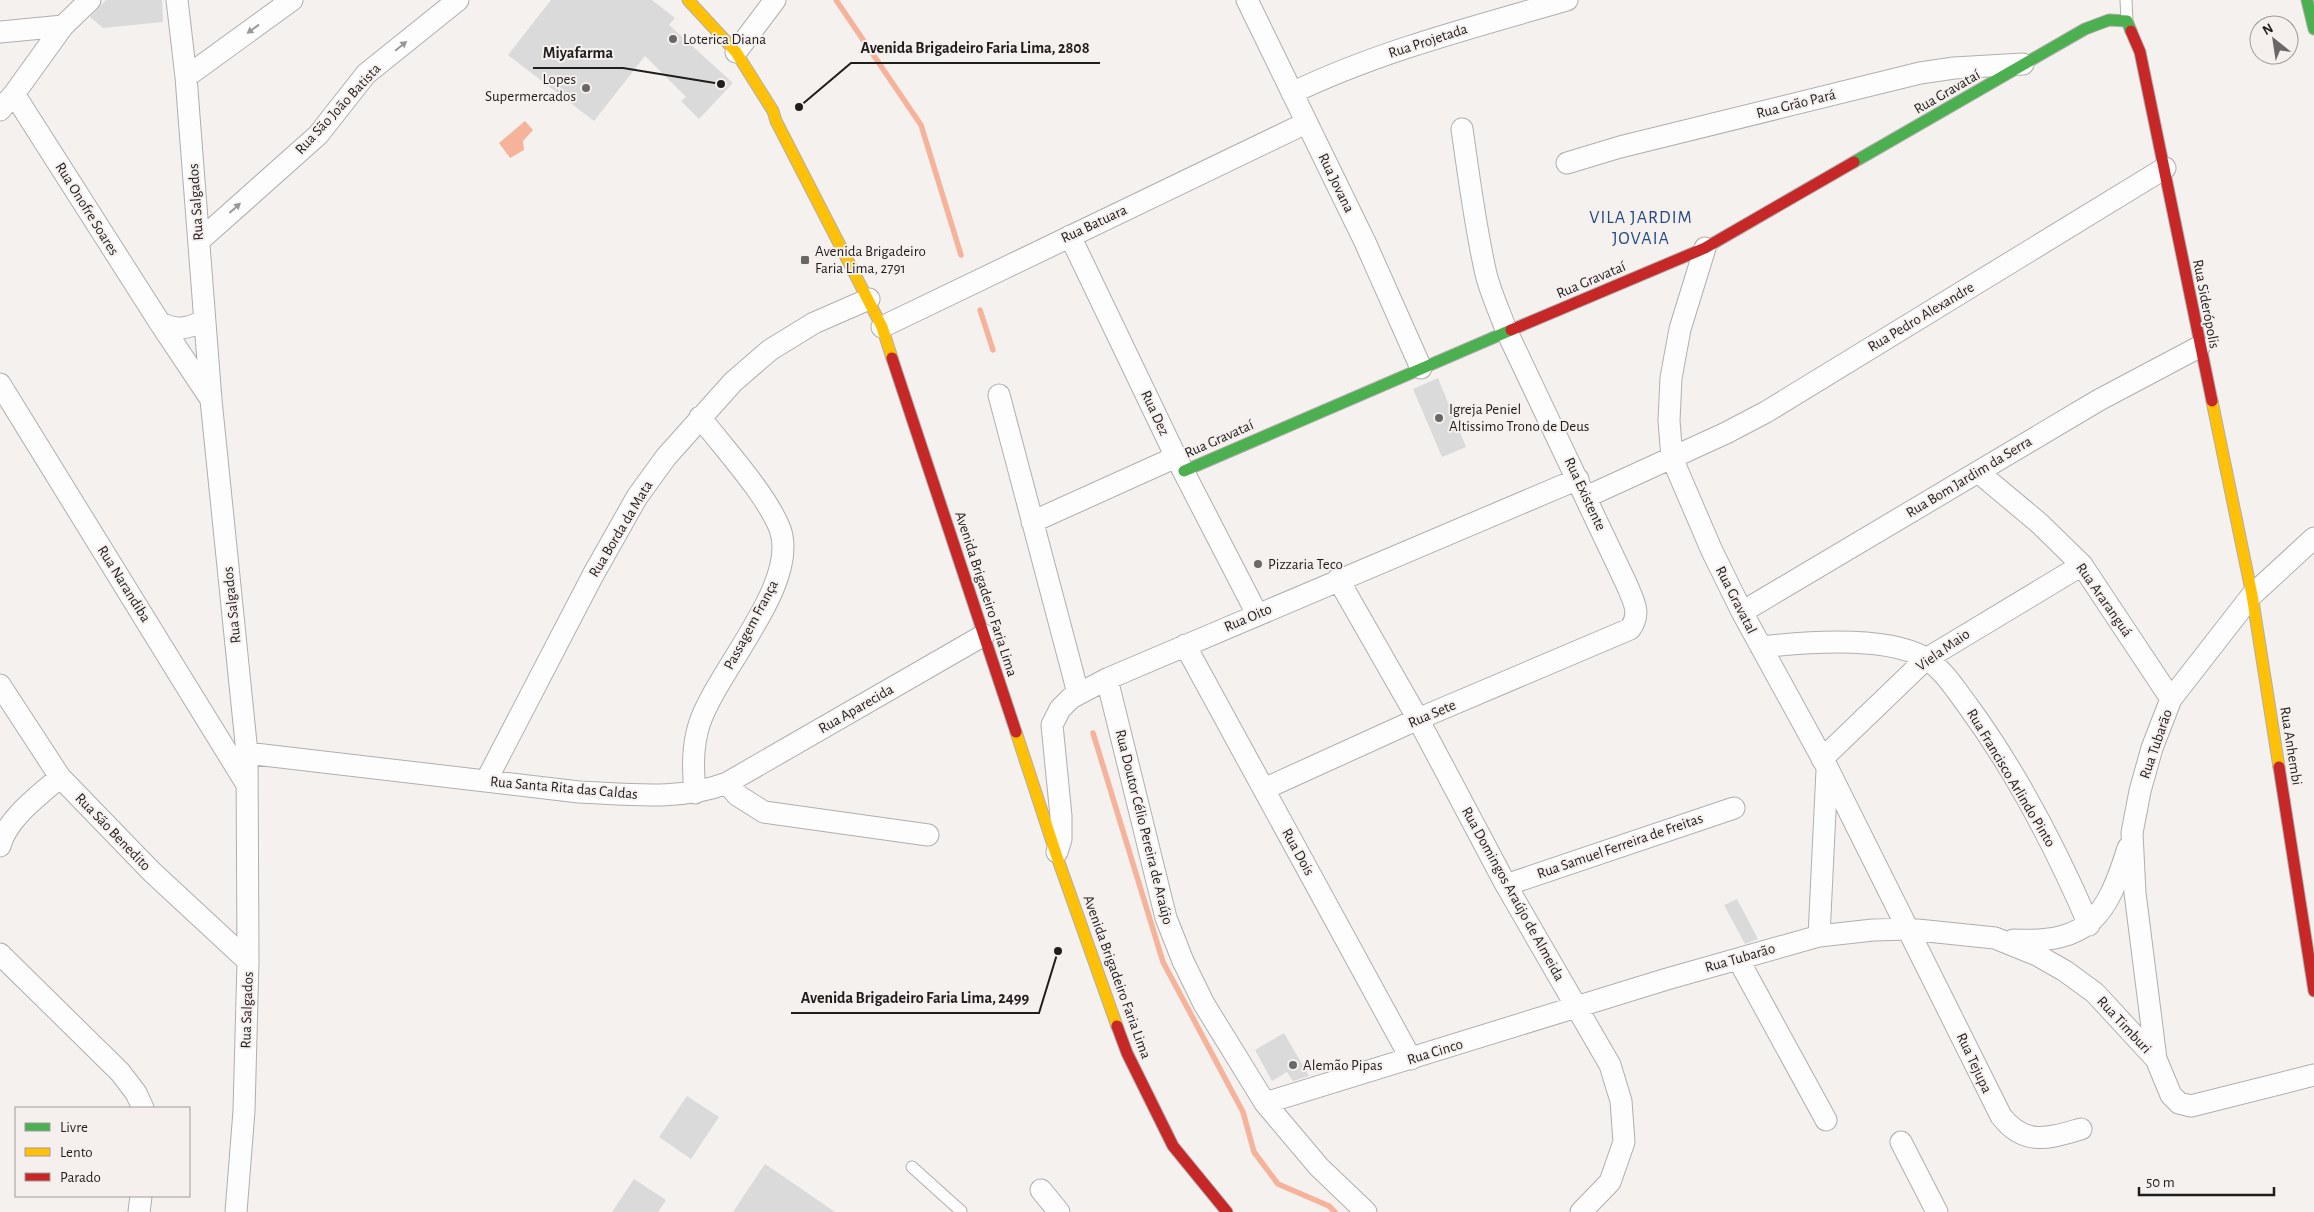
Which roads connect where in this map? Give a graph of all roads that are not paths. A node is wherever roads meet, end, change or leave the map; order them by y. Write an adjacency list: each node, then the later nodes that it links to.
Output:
1 (90, 0): 11 (street)
2 (177, 0): 15 (street, Rua Salgados)
3 (292, 0): 15 (street, one-way to 15)
4 (458, 0): 24 (street, Rua São João Batista, one-way to 4)
5 (688, 0): 13 (street, Avenida Brigadeiro Faria Lima)
6 (775, 0): 13 (street)
7 (1247, 0): 16 (street, Rua Jovana)
8 (1567, 0): 16 (street, Rua Projetada)
9 (2126, 0): 10 (lane)
10 (2127, 21): 14 (street, Rua Gravataí); 22 (street, Rua Siderópolis)
11 (63, 26): 12 (street); 17 (street)
12 (0, 32)
13 (736, 52): 26 (street, Avenida Brigadeiro Faria Lima)
14 (2028, 64): 21 (street, Rua Grão Pará); 25 (street, Rua Gravataí)
15 (186, 77): 24 (street, Rua Salgados)
16 (1292, 93): 19 (street, Rua Jovana)
17 (14, 94): 18 (street); 28 (street, Rua Onofre Soares)
18 (0, 110)
19 (1306, 123): 23 (street, Rua Batuara); 32 (street, Rua Jovana)
20 (1462, 129): 30 (street, Rua Existente)
21 (1567, 162)
22 (2165, 168): 31 (street, Rua Siderópolis); 37 (street, Rua Pedro Alexandre)
23 (1070, 236): 29 (street, Rua Batuara); 38 (street, Rua Dez)
24 (199, 241): 27 (street, Rua Salgados)
25 (1705, 248): 30 (street, Rua Gravataí); 37 (street, Rua Gravatal)
26 (869, 298): 29 (street, Avenida Brigadeiro Faria Lima); 36 (street, Rua Borda da Mata)
27 (204, 321): 28 (street); 35 (street, Rua Salgados)
28 (160, 323): 35 (street, Rua Onofre Soares)
29 (882, 326): 48 (street, Avenida Brigadeiro Faria Lima)
30 (1507, 332): 32 (street, Rua Gravataí); 40 (street, Rua Existente)
31 (2199, 347): 39 (street, Rua Bom Jardim da Serra); 45 (street, Rua Siderópolis)
32 (1420, 368): 38 (street, Rua Gravataí)
33 (0, 384): 63 (street, Rua Narandiba)
34 (999, 395): 41 (street)
35 (212, 400): 58 (street, Rua Salgados)
36 (700, 417): 61 (street, Rua Borda da Mata); 65 (street, Passagem França)
37 (1672, 458): 40 (street, Rua Oito); 46 (street, Rua Gravatal)
38 (1180, 464): 41 (street); 47 (street, Rua Dez)
39 (1978, 472): 43 (street, Rua Araranguá); 46 (street, Rua Bom Jardim da Serra)
40 (1582, 488): 44 (street, Rua Oito); 49 (street, Rua Existente)
41 (1032, 522): 55 (street)
42 (2314, 538): 45 (street, Rua Tubarão)
43 (2082, 565): 52 (street, Viela Maio); 56 (street, Rua Araranguá)
44 (1338, 579): 47 (street, Rua Oito); 57 (street, Rua Domingos Araújo de Almeida)
45 (2252, 595): 56 (street, Rua Tubarão); 80 (street, Rua Anhembi)
46 (1742, 612): 51 (street, Rua Gravatal)
47 (1257, 614): 50 (street, Rua Oito)
48 (984, 635): 62 (street, Rua Aparecida); 70 (street, Avenida Brigadeiro Faria Lima)
49 (1602, 642): 57 (street, Rua Sete)
50 (1185, 645): 53 (street, Rua Oito); 64 (street, Rua Dois)
51 (1761, 647): 52 (street, Rua Francisco Arlindo Pinto); 59 (street, Rua Gravatal)
52 (1926, 658): 59 (street, Viela Maio); 73 (street, Rua Francisco Arlindo Pinto)
53 (1107, 680): 55 (street, Rua Oito); 85 (street, Rua Doutor Célio Pereira de Araújo)
54 (0, 685): 60 (street, Rua São Benedito)
55 (1078, 693): 70 (street, Rua Oito)
56 (2172, 699): 67 (street, Rua Tubarão)
57 (1418, 720): 64 (street, Rua Sete); 71 (street, Rua Domingos Araújo de Almeida)
58 (247, 753): 61 (street, Rua Santa Rita das Caldas); 63 (street, Rua Salgados)
59 (1824, 763): 74 (street, Rua Gravatal); 75 (street)
60 (60, 777): 69 (street); 79 (street, Rua São Benedito)
61 (486, 781): 65 (street, Rua Santa Rita das Caldas)
62 (727, 783): 65 (street, Rua Santa Rita das Caldas); 68 (street)
63 (248, 785): 79 (street, Rua Salgados)
64 (1264, 790): 82 (street, Rua Dois)
65 (695, 793)
66 (1734, 808): 71 (street, Rua Samuel Ferreira de Freitas)
67 (2132, 833): 72 (street, Rua Tubarão); 73 (street, Rua Timburi)
68 (928, 835)
69 (1, 840)
70 (1056, 854): 93 (street, Avenida Brigadeiro Faria Lima)
71 (1506, 885): 81 (street, Rua Domingos Araújo de Almeida)
72 (2138, 919): 83 (street, Rua Timburi)
73 (2089, 924): 76 (street, Rua Timburi)
74 (1908, 929): 75 (street, Rua Tubarão); 76 (street, Rua Timburi); 88 (street, Rua Tejupa)
75 (1819, 936): 78 (street, Rua Tubarão)
76 (1995, 938): 83 (street, Rua Timburi)
77 (0, 954): 86 (street)
78 (1738, 959): 81 (street, Rua Tubarão); 87 (street)
79 (248, 961): 96 (street, Rua Salgados)
80 (2314, 991)
81 (1576, 1008): 82 (street, Rua Cinco); 99 (street, Rua Domingos Araújo de Almeida)
82 (1411, 1059): 85 (street, Rua Cinco)
83 (2156, 1059): 84 (street)
84 (2314, 1075)
85 (1266, 1103): 98 (street, Rua Doutor Célio Pereira de Araújo)
86 (143, 1107)
87 (1826, 1120)
88 (2081, 1129)
89 (1901, 1142): 100 (street)
90 (912, 1167): 94 (lane)
91 (1041, 1190): 97 (street)
92 (141, 1197): 95 (street)
93 (1219, 1209)
94 (962, 1211)
95 (139, 1212)
96 (236, 1212)
97 (1059, 1212)
98 (1366, 1212)
99 (1582, 1212)
100 (1937, 1212)

